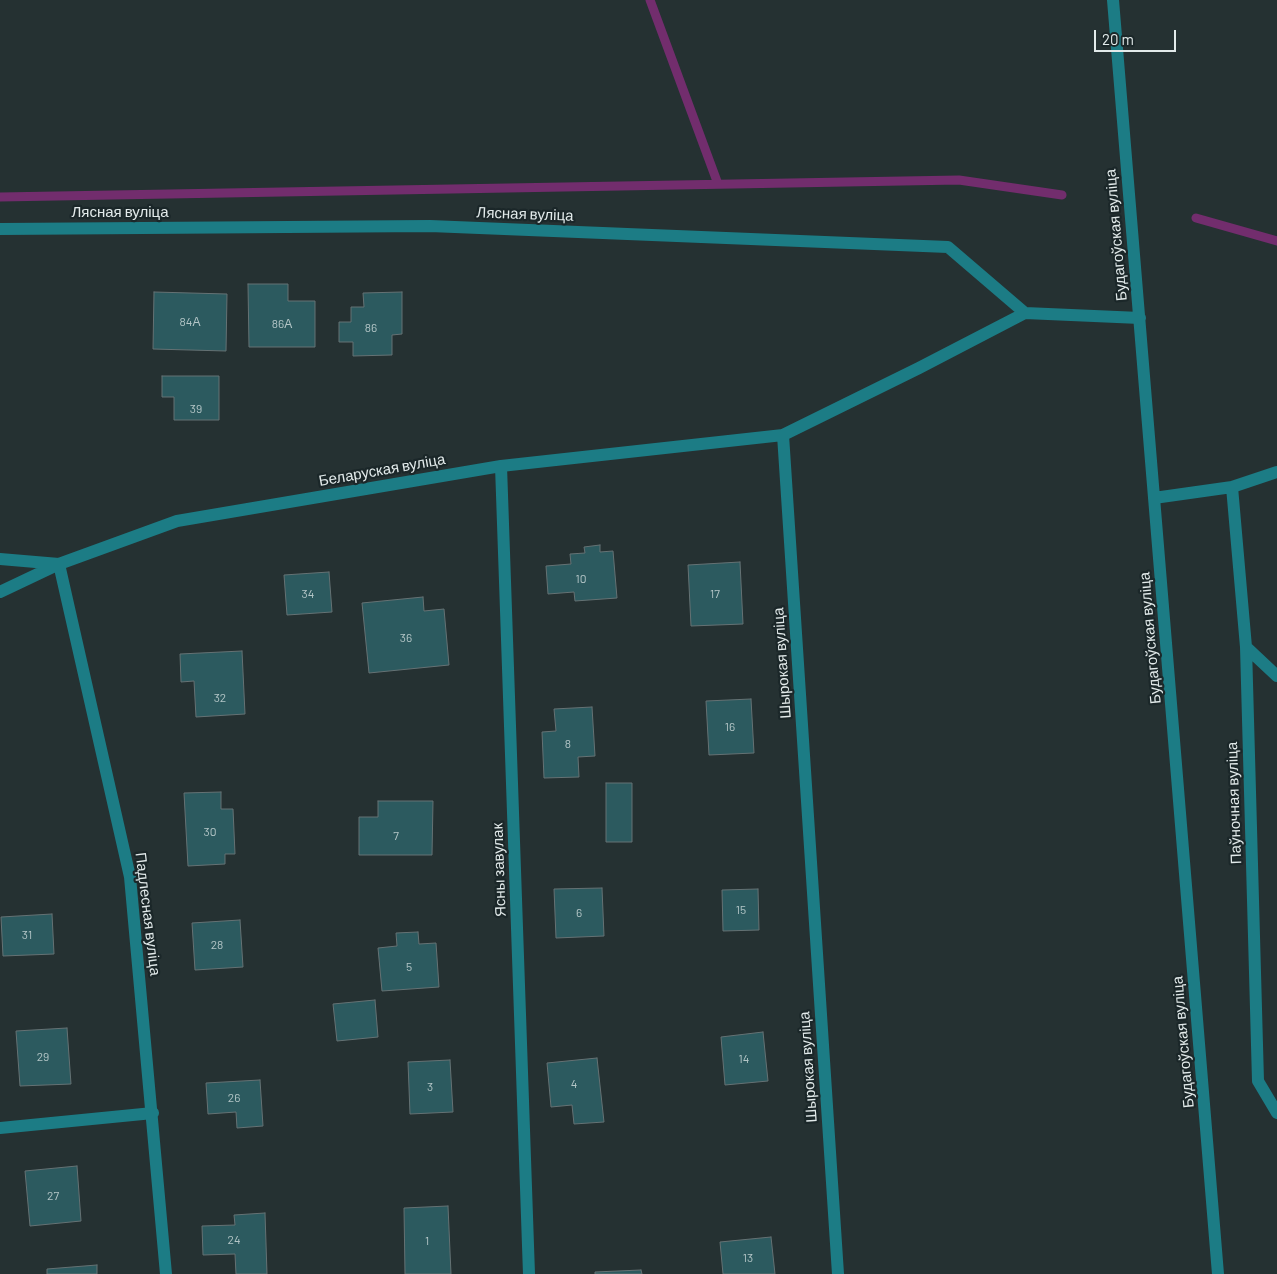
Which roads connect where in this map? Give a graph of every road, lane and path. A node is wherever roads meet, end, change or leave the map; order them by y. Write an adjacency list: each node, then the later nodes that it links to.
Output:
1 (1114, 0): 4 (street, Будагоўская вуліца)
2 (0, 229): 3 (street, Лясная вуліца)
3 (1024, 313): 4 (street); 5 (street)
4 (1140, 318): 9 (street, Будагоўская вуліца)
5 (783, 435): 6 (street, Беларуская вуліца); 20 (street, Шырокая вуліца)
6 (501, 466): 11 (street, Беларуская вуліца); 19 (street, Ясны завулак)
7 (1277, 472): 8 (street)
8 (1232, 487): 9 (street); 13 (street, Паўночная вуліца)
9 (1154, 498): 21 (street, Будагоўская вуліца)
10 (0, 559): 11 (street)
11 (59, 564): 12 (street, Беларуская вуліца); 15 (street, Падлесная вуліца)
12 (0, 592)
13 (1246, 648): 14 (street); 16 (street, Паўночная вуліца)
14 (1277, 676)
15 (153, 1113): 17 (street); 18 (street, Падлесная вуліца)
16 (1277, 1113)
17 (0, 1128)
18 (166, 1274)
19 (529, 1274)
20 (838, 1274)
21 (1218, 1274)

